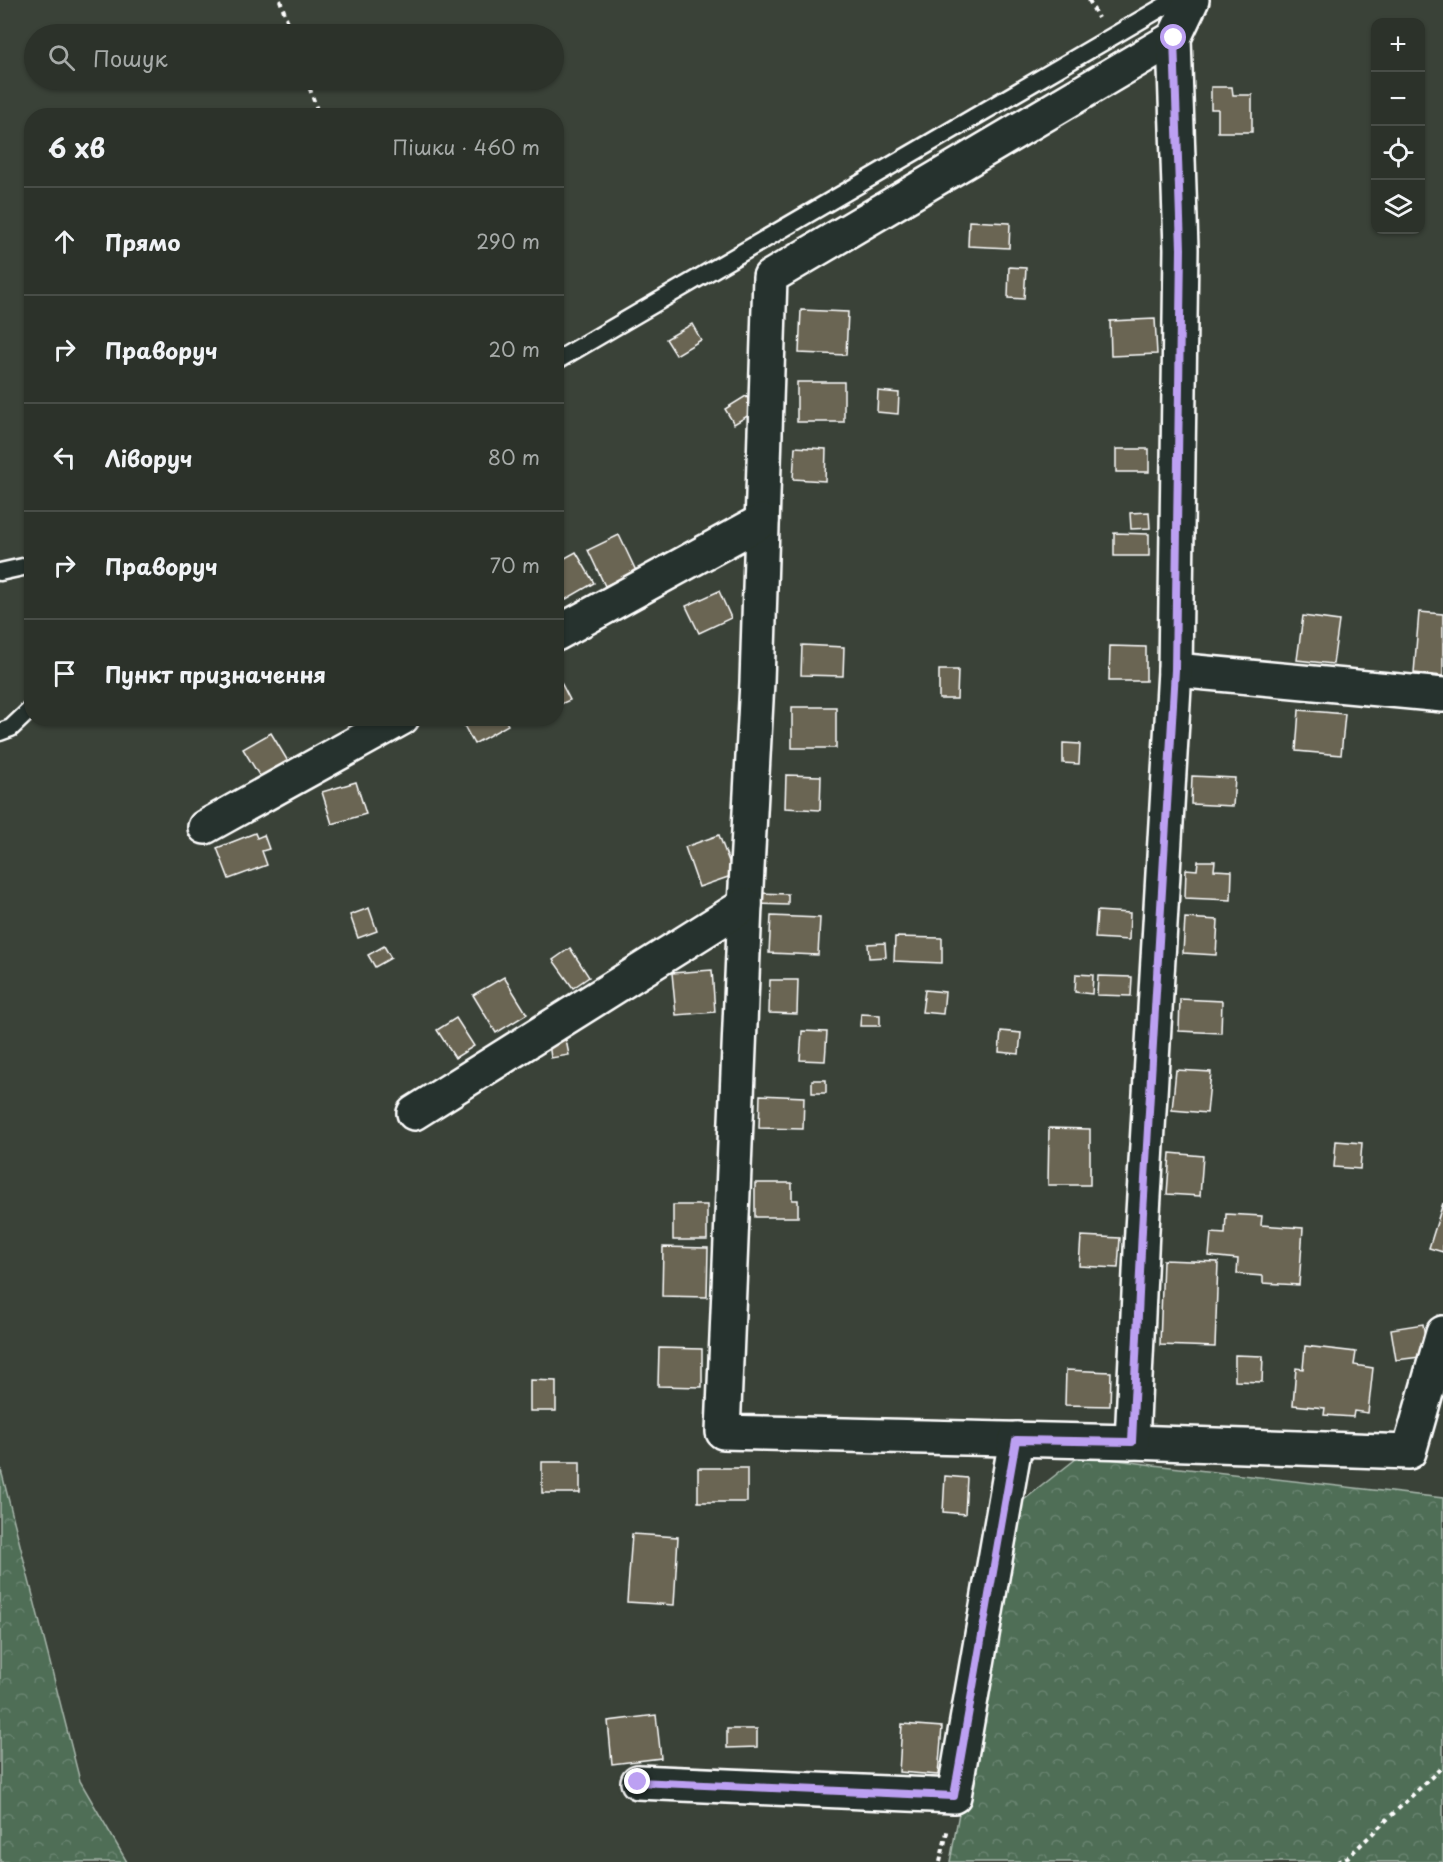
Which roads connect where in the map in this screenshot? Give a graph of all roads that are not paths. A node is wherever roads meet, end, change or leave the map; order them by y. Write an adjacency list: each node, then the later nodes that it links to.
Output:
1 (1175, 0): 4 (lane)
2 (1192, 0): 3 (street)
3 (1174, 38): 5 (street); 9 (street)
4 (564, 356)
5 (762, 521): 8 (street); 15 (street)
6 (24, 567): 7 (lane)
7 (0, 572)
8 (564, 630)
9 (1175, 670): 10 (street); 19 (street)
10 (1443, 695)
11 (24, 716): 13 (lane)
12 (388, 726): 14 (street)
13 (0, 732)
14 (205, 827)
15 (745, 905): 16 (street); 18 (street)
16 (414, 1113)
17 (1443, 1333): 19 (street)
18 (1016, 1440): 19 (street); 20 (street)
19 (1132, 1442)
20 (638, 1782)

